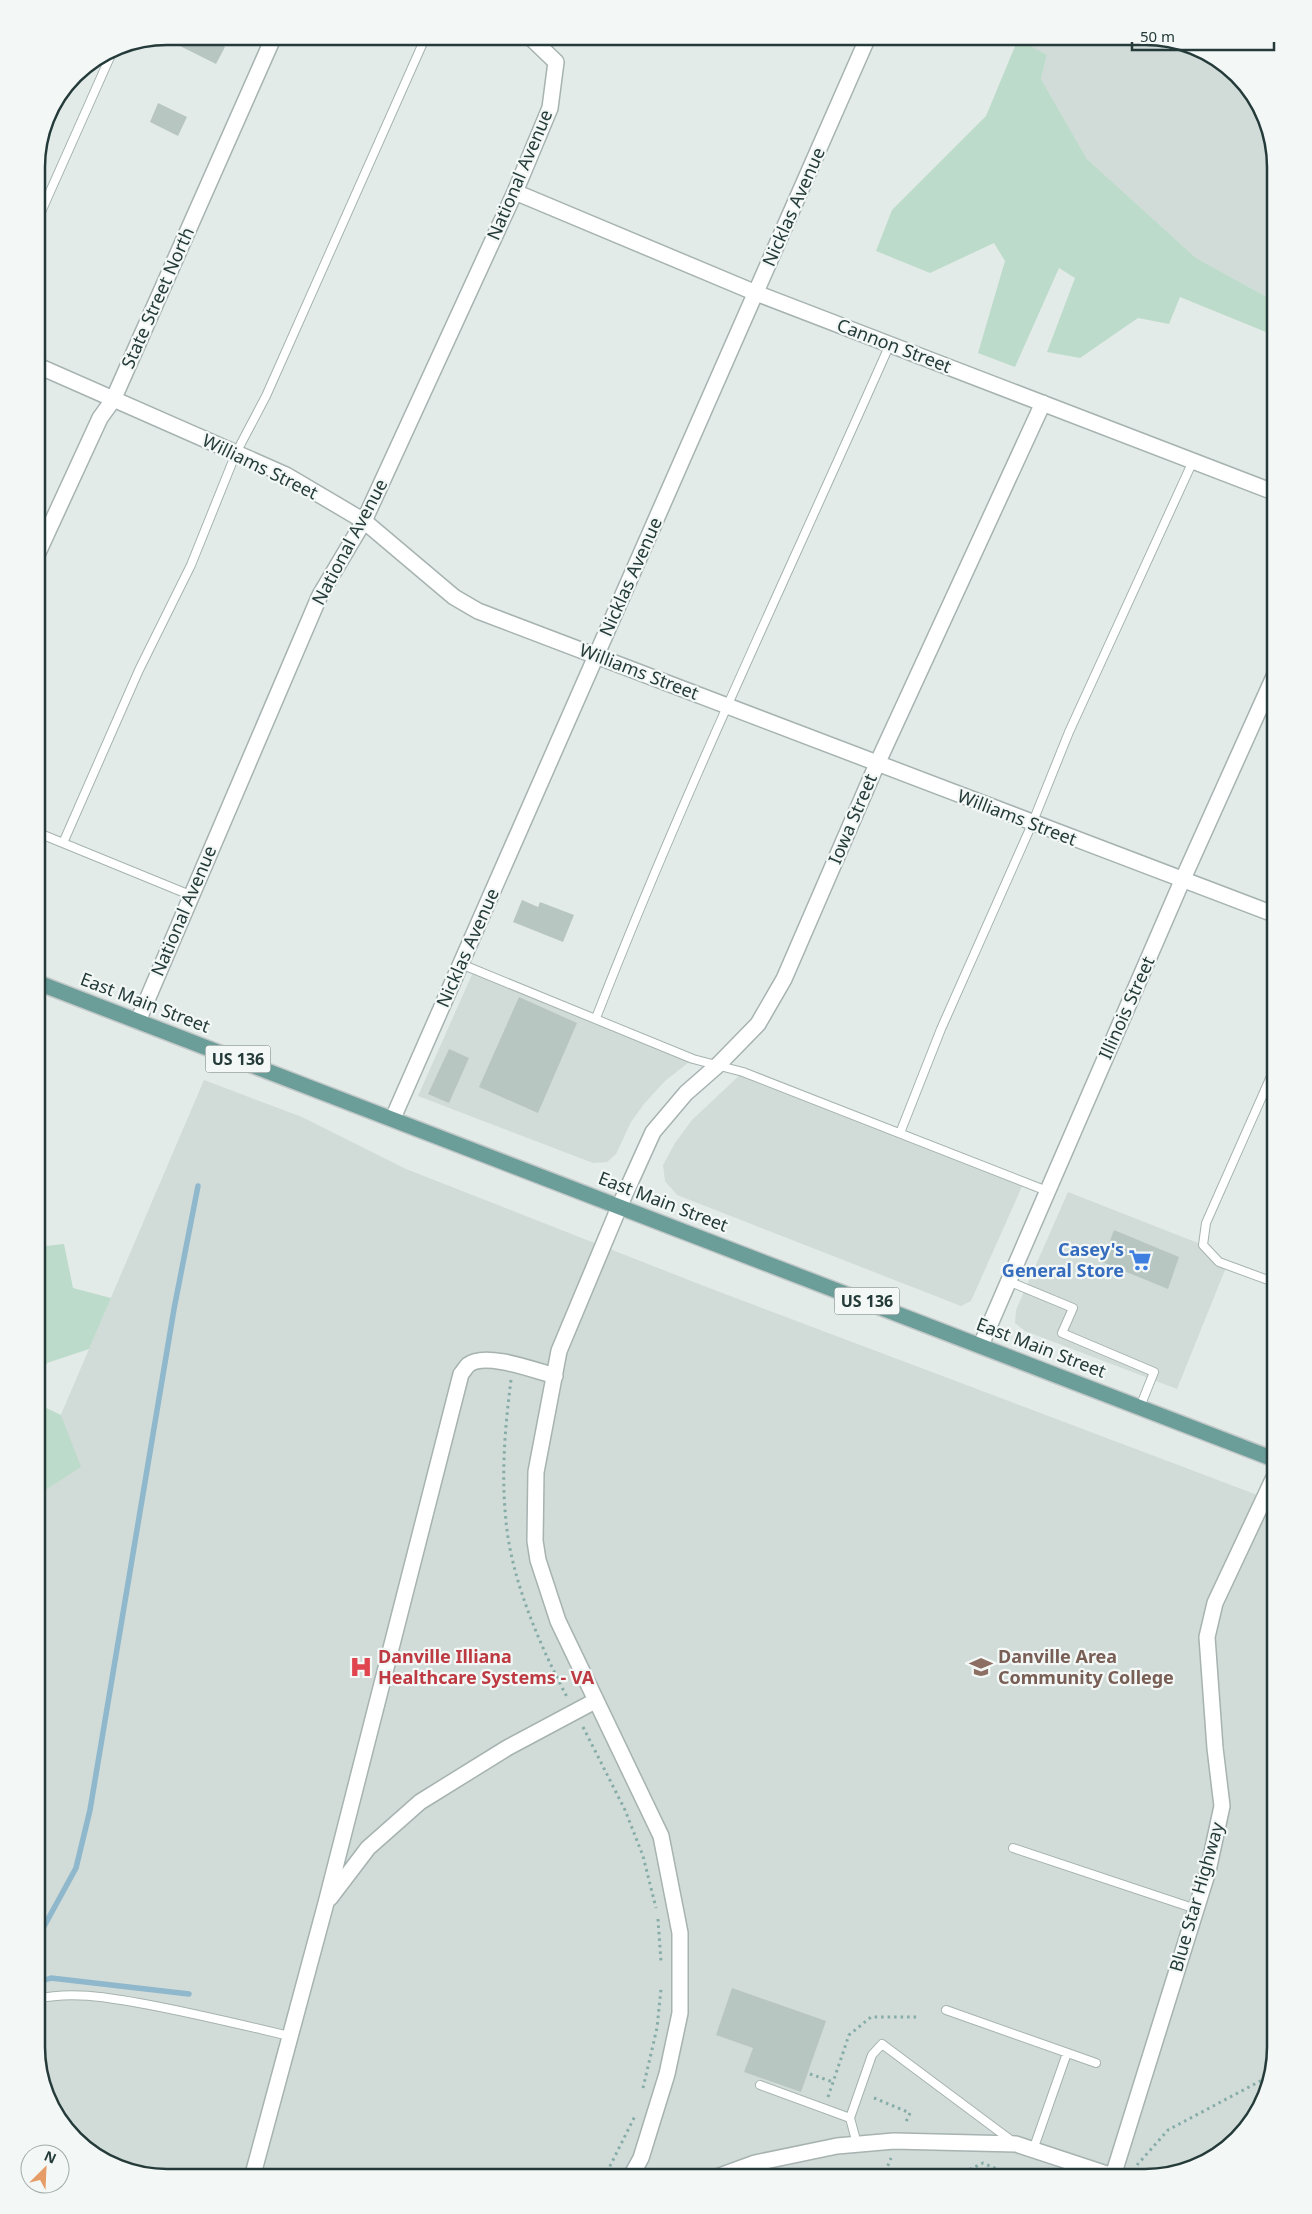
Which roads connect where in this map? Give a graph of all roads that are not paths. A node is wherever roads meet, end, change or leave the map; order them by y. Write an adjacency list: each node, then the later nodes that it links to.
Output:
1 (270, 45): 11 (street, State Street North)
2 (422, 45): 13 (lane)
3 (538, 45): 6 (street, National Avenue)
4 (864, 45): 8 (street, Nicklas Avenue)
5 (108, 61): 7 (lane)
6 (515, 192): 8 (street, Cannon Street); 16 (street, National Avenue)
7 (45, 201)
8 (756, 293): 9 (street, Cannon Street); 18 (street, Nicklas Avenue)
9 (890, 344): 12 (street, Cannon Street); 20 (lane)
10 (45, 369): 11 (street, Williams Street)
11 (113, 400): 13 (street, Williams Street); 17 (street, State Street North)
12 (1043, 403): 14 (street, Cannon Street); 21 (street, Iowa Street)
13 (236, 453): 16 (street, Williams Street); 24 (lane)
14 (1193, 461): 15 (street, Cannon Street); 22 (lane)
15 (1267, 490)
16 (364, 521): 18 (street, Williams Street); 26 (street, National Avenue)
17 (45, 538)
18 (596, 656): 20 (street, Williams Street); 28 (street, Nicklas Avenue)
19 (1267, 692): 25 (street, Illinois Street)
20 (727, 706): 21 (street, Williams Street); 30 (lane)
21 (877, 764): 22 (street, Williams Street); 32 (street, Iowa Street)
22 (1032, 824): 25 (street, Williams Street); 35 (lane)
23 (45, 836): 24 (lane)
24 (63, 843): 26 (lane)
25 (1182, 880): 27 (street, Williams Street); 36 (street, Illinois Street)
26 (190, 896): 31 (street, National Avenue)
27 (1267, 912)
28 (460, 964): 30 (lane); 34 (street, Nicklas Avenue)
29 (45, 985): 31 (main road, East Main Street / US 136)
30 (596, 1018): 32 (lane)
31 (138, 1021): 34 (main road, East Main Street / US 136)
32 (718, 1065): 35 (lane); 37 (street, Iowa Street)
33 (1267, 1085): 38 (lane)
34 (393, 1118): 37 (main road, East Main Street / US 136)
35 (900, 1133): 36 (lane)
36 (1047, 1191): 39 (street, Illinois Street)
37 (620, 1206): 40 (main road, East Main Street / US 136); 41 (street, Iowa Street)
38 (1267, 1280)
39 (1008, 1281): 40 (street, Illinois Street); 42 (lane)
40 (981, 1345): 42 (main road, East Main Street / US 136)
41 (555, 1376): 45 (street, Iowa Street); 47 (street)
42 (1140, 1407): 43 (main road, East Main Street / US 136)
43 (1267, 1456)
44 (1267, 1492): 48 (street, Blue Star Highway)
45 (595, 1700): 47 (street); 60 (street, Iowa Street)
46 (1012, 1848): 48 (lane)
47 (326, 1903): 51 (street)
48 (1196, 1909): 63 (street, Blue Star Highway)
49 (45, 1996): 51 (lane)
50 (946, 2010): 52 (lane)
51 (289, 2036): 59 (street)
52 (1067, 2053): 53 (lane); 58 (lane)
53 (1096, 2063)
54 (760, 2085): 55 (lane)
55 (850, 2118): 56 (lane); 57 (lane)
56 (857, 2144): 57 (street, Blue Star Highway); 61 (street, Blue Star Highway)
57 (1016, 2144): 58 (street, Blue Star Highway)
58 (1033, 2150): 62 (street, Blue Star Highway)
59 (254, 2169)
60 (635, 2169)
61 (739, 2169)
62 (1091, 2169)
63 (1117, 2169)

